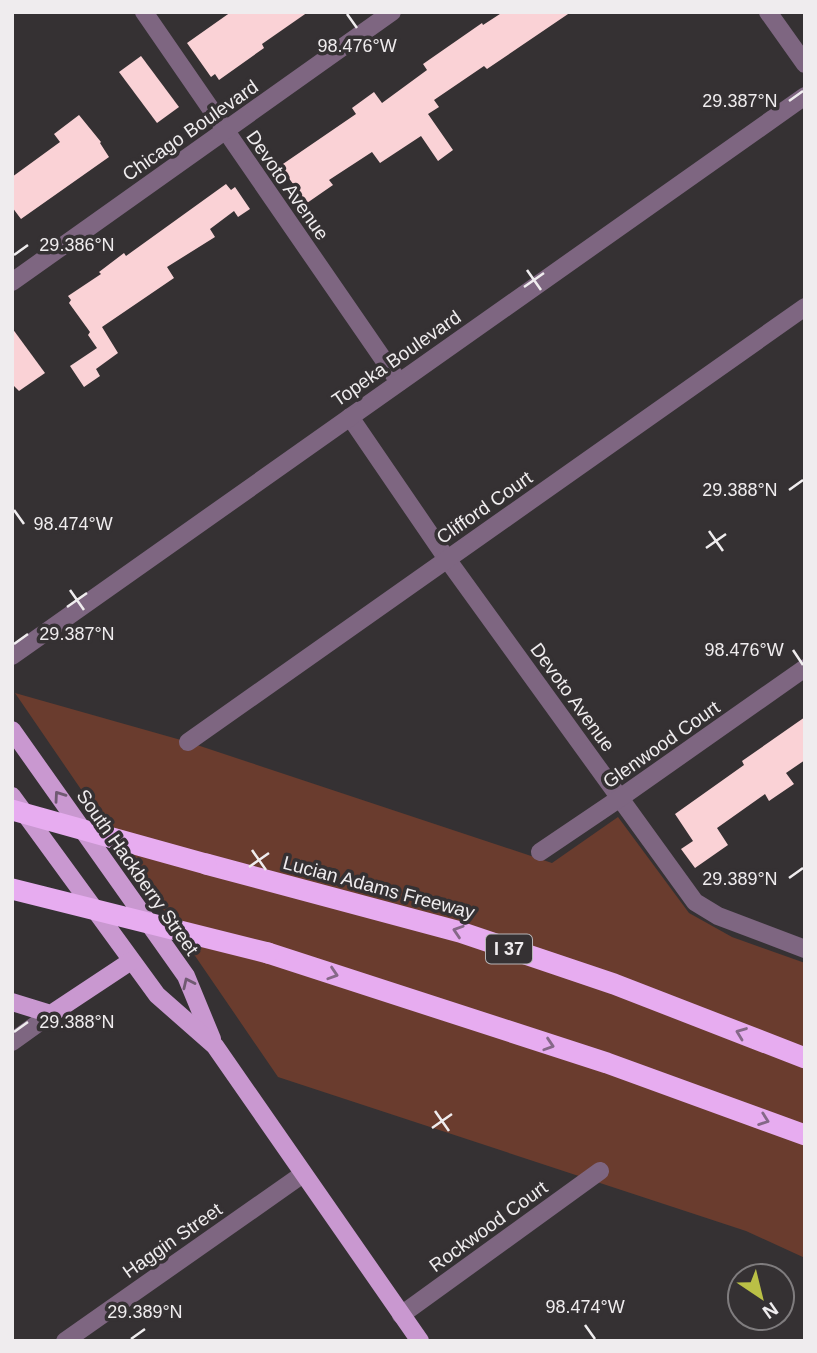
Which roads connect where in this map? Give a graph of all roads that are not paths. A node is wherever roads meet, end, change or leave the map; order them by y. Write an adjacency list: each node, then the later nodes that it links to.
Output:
1 (144, 12): 6 (street, Devoto Avenue)
2 (392, 12): 6 (street, Chicago Boulevard)
3 (768, 12): 4 (street)
4 (805, 64)
5 (805, 96): 9 (street, Topeka Boulevard)
6 (225, 131): 7 (street, Chicago Boulevard); 9 (street, Devoto Avenue)
7 (12, 282)
8 (805, 307): 11 (street, Clifford Court)
9 (399, 382): 10 (street, Topeka Boulevard)
10 (350, 417): 11 (street, Devoto Avenue); 12 (street, Topeka Boulevard)
11 (447, 559): 15 (street, Clifford Court); 17 (street, Devoto Avenue)
12 (12, 656)
13 (805, 668): 17 (street, Glenwood Court)
14 (12, 730): 26 (main road, South Hackberry Street, one-way to 14)
15 (188, 742)
16 (12, 796): 22 (main road, South Hackberry Street)
17 (620, 799): 19 (street, Glenwood Court); 21 (street, Devoto Avenue)
18 (12, 810): 27 (highway, Lucian Adams Freeway / I 37, one-way to 18, bridge)
19 (540, 852)
20 (12, 889): 28 (highway, one-way to 28, bridge)
21 (805, 950)
22 (131, 961): 24 (main road); 26 (main road, South Hackberry Street)
23 (12, 1002): 24 (main road)
24 (51, 1014): 25 (street)
25 (12, 1042)
26 (215, 1046): 30 (main road, South Hackberry Street)
27 (805, 1058)
28 (805, 1135)
29 (600, 1171): 31 (street, Rockwood Court)
30 (303, 1174): 31 (main road, South Hackberry Street); 32 (street, Haggin Street)
31 (401, 1315): 33 (main road, South Hackberry Street)
32 (65, 1341)
33 (420, 1341)

